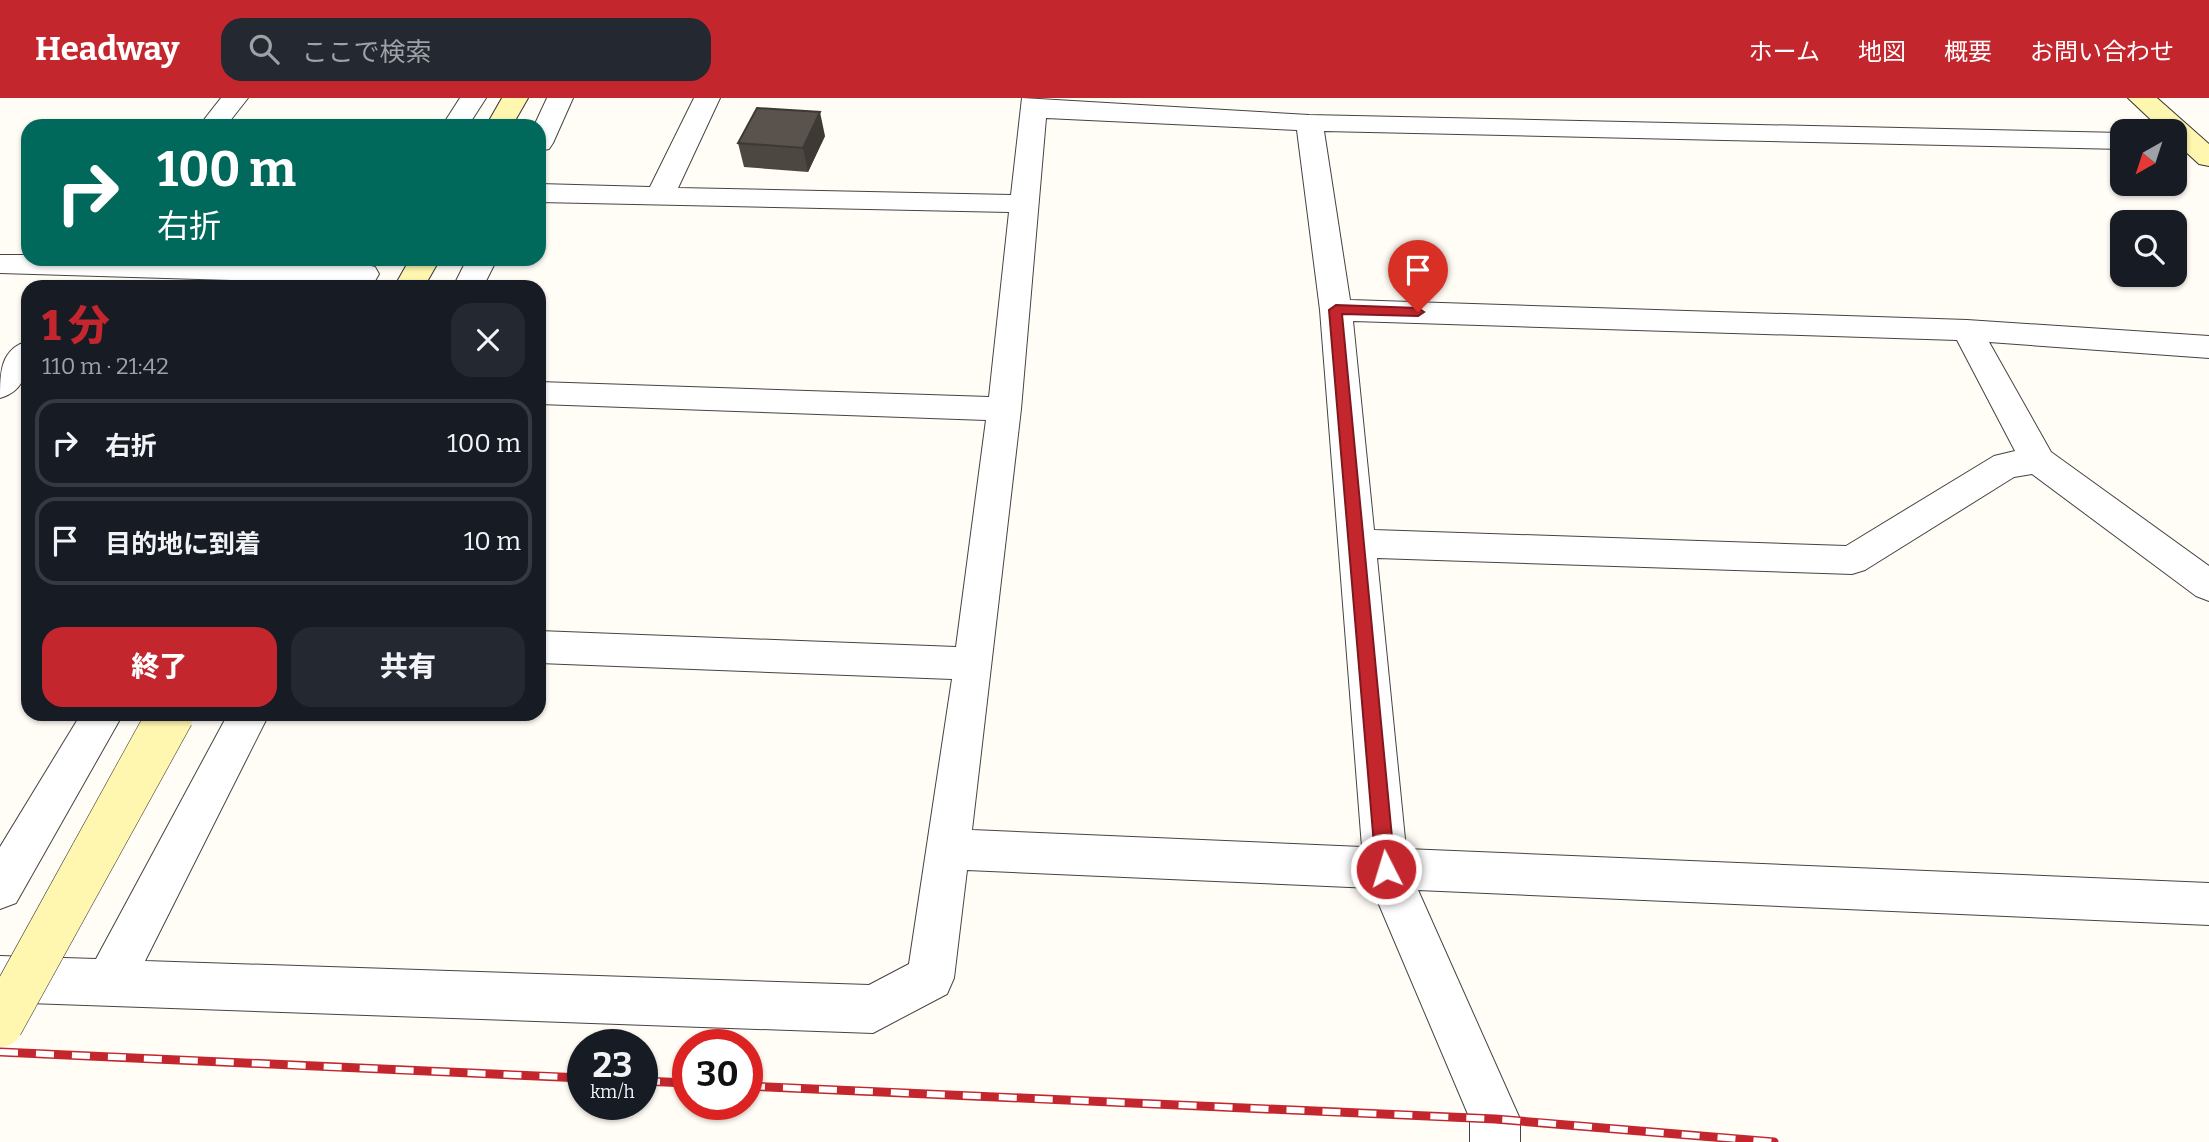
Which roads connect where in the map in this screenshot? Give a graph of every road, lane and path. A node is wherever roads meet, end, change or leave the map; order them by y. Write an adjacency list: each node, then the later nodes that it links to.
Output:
1 (235, 98): 8 (street)
2 (473, 98): 9 (street)
3 (514, 98): 10 (main road)
4 (560, 98): 12 (street)
5 (707, 98): 16 (street)
6 (2141, 98): 14 (main road)
7 (1034, 104): 11 (street); 17 (street)
8 (218, 119)
9 (460, 119)
10 (503, 119)
11 (1309, 122): 13 (street); 23 (street)
12 (546, 128)
13 (2110, 140)
14 (2192, 147)
15 (546, 193): 16 (street)
16 (660, 195): 17 (street)
17 (1022, 204): 29 (street)
18 (0, 264): 19 (street)
19 (21, 266)
20 (27, 266): 21 (street)
21 (94, 271): 22 (street)
22 (364, 273)
23 (1336, 310): 24 (street); 31 (street)
24 (1967, 330): 25 (street); 30 (street)
25 (2209, 347)
26 (21, 361): 27 (street)
27 (0, 387)
28 (546, 393): 29 (street)
29 (1004, 409): 34 (street)
30 (2038, 461): 31 (street); 32 (street)
31 (1355, 542): 39 (street)
32 (2209, 586)
33 (546, 647): 34 (street)
34 (974, 664): 38 (street)
35 (99, 721): 40 (street)
36 (167, 721): 44 (main road, bridge)
37 (245, 721): 43 (street)
38 (948, 849): 39 (street); 43 (street)
39 (1386, 869): 41 (street); 45 (street)
40 (0, 888)
41 (2209, 904)
42 (0, 979): 43 (street)
43 (109, 983)
44 (0, 1024)
45 (1495, 1142)

